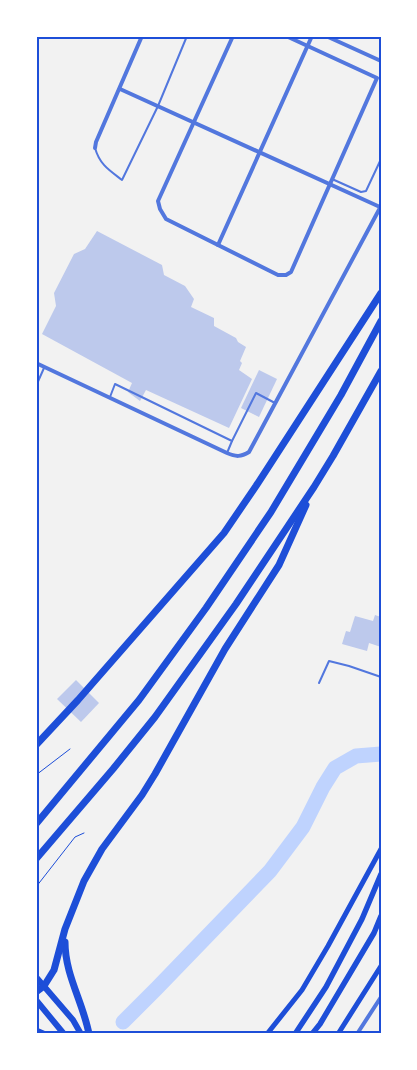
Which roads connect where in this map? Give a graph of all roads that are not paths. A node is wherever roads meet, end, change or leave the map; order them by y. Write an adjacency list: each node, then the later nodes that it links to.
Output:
1 (142, 36): 10 (street)
2 (187, 36): 11 (lane)
3 (233, 36): 12 (street)
4 (286, 36): 7 (street)
5 (312, 36): 7 (street)
6 (326, 36): 8 (street)
7 (308, 46): 9 (street); 14 (street)
8 (381, 61)
9 (379, 79): 16 (street)
10 (120, 89): 11 (street); 13 (street)
11 (158, 106): 12 (street); 13 (lane)
12 (194, 123): 14 (street); 19 (street)
13 (95, 148)
14 (260, 152): 17 (street); 19 (street)
15 (381, 159): 16 (lane)
16 (332, 179): 17 (street)
17 (330, 184): 18 (street); 19 (street)
18 (380, 207): 27 (street)
19 (218, 245)
20 (381, 293): 33 (highway)
21 (381, 321): 34 (highway)
22 (36, 363): 23 (street)
23 (44, 367): 25 (lane); 26 (street)
24 (381, 370): 30 (highway)
25 (36, 386)
26 (110, 398): 28 (lane); 29 (street)
27 (275, 403): 28 (lane); 29 (street)
28 (232, 441): 29 (lane)
29 (227, 453)
30 (314, 487): 36 (highway); 39 (highway)
31 (381, 677): 32 (lane)
32 (319, 683)
33 (36, 745)
34 (36, 824)
35 (381, 849): 51 (main road)
36 (36, 859)
37 (381, 874): 52 (main road)
38 (381, 916): 53 (main road)
39 (65, 929): 42 (highway); 50 (highway)
40 (381, 966): 54 (main road)
41 (36, 977): 42 (highway)
42 (44, 986): 43 (highway); 49 (highway)
43 (36, 992)
44 (381, 997): 55 (street)
45 (36, 1000): 48 (highway)
46 (36, 1031): 47 (highway)
47 (43, 1034)
48 (64, 1034)
49 (81, 1034)
50 (89, 1034)
51 (267, 1034)
52 (294, 1034)
53 (312, 1034)
54 (338, 1034)
55 (357, 1034)

